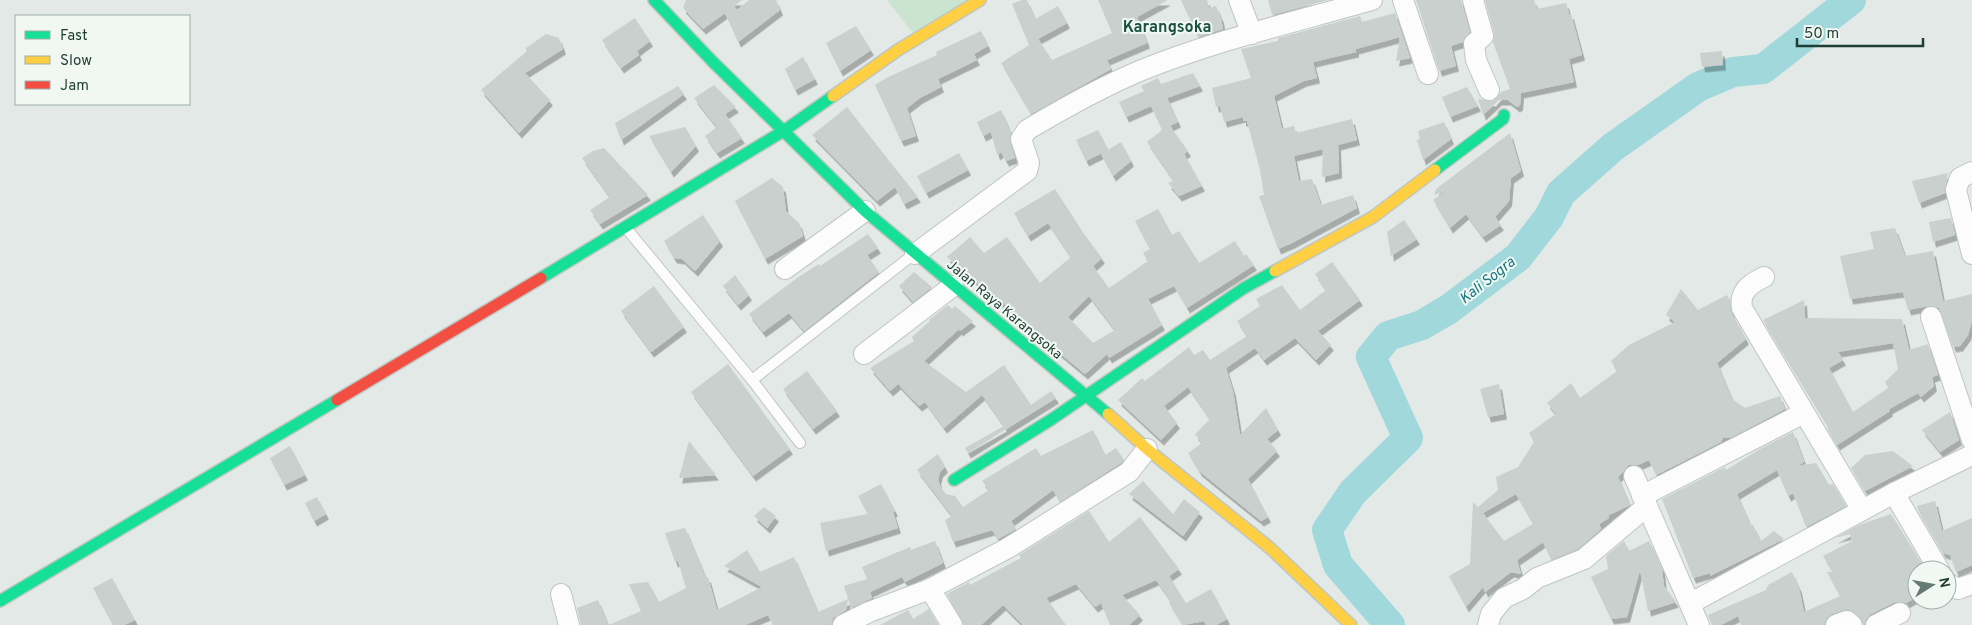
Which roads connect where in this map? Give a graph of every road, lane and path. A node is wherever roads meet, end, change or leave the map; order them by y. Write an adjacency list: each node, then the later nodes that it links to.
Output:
1 (654, 0): 11 (street, Jalan Raya Karangsoka)
2 (980, 0): 11 (street)
3 (1239, 0): 7 (street)
4 (1372, 0): 7 (street)
5 (1403, 0): 8 (street)
6 (1473, 0): 9 (street)
7 (1252, 34): 15 (street)
8 (1428, 74)
9 (1489, 90)
10 (1504, 115): 23 (street)
11 (785, 130): 13 (street, Jalan Raya Karangsoka); 14 (street)
12 (1972, 172): 16 (street)
13 (865, 211): 15 (street, Jalan Raya Karangsoka); 17 (street)
14 (625, 226): 22 (lane); 39 (street)
15 (915, 254): 19 (street, Jalan Raya Karangsoka); 22 (lane)
16 (1972, 254)
17 (785, 269)
18 (1764, 277): 24 (street)
19 (953, 286): 21 (street); 23 (street, Jalan Raya Karangsoka)
20 (1931, 317): 25 (street)
21 (864, 354)
22 (752, 380): 26 (lane)
23 (1087, 396): 27 (street, Jalan Raya Karangsoka); 30 (street)
24 (1804, 413): 32 (street); 33 (street)
25 (1972, 440)
26 (800, 443)
27 (1147, 450): 36 (street); 46 (street, Jalan Raya Karangsoka)
28 (1972, 455): 31 (street)
29 (1634, 476): 32 (street)
30 (954, 480)
31 (1894, 494): 33 (street); 34 (street)
32 (1644, 501): 40 (street); 47 (street)
33 (1862, 510): 40 (street)
34 (1933, 560)
35 (1972, 584): 37 (street)
36 (930, 589): 42 (street); 45 (street)
37 (1957, 589)
38 (561, 594): 43 (street)
39 (0, 601)
40 (1690, 603): 48 (street)
41 (1900, 613): 51 (street)
42 (871, 619): 44 (street)
43 (569, 625)
44 (843, 625)
45 (952, 625)
46 (1351, 625)
47 (1488, 625)
48 (1699, 625)
49 (1836, 625): 50 (street)
50 (1852, 625)
51 (1876, 625)

